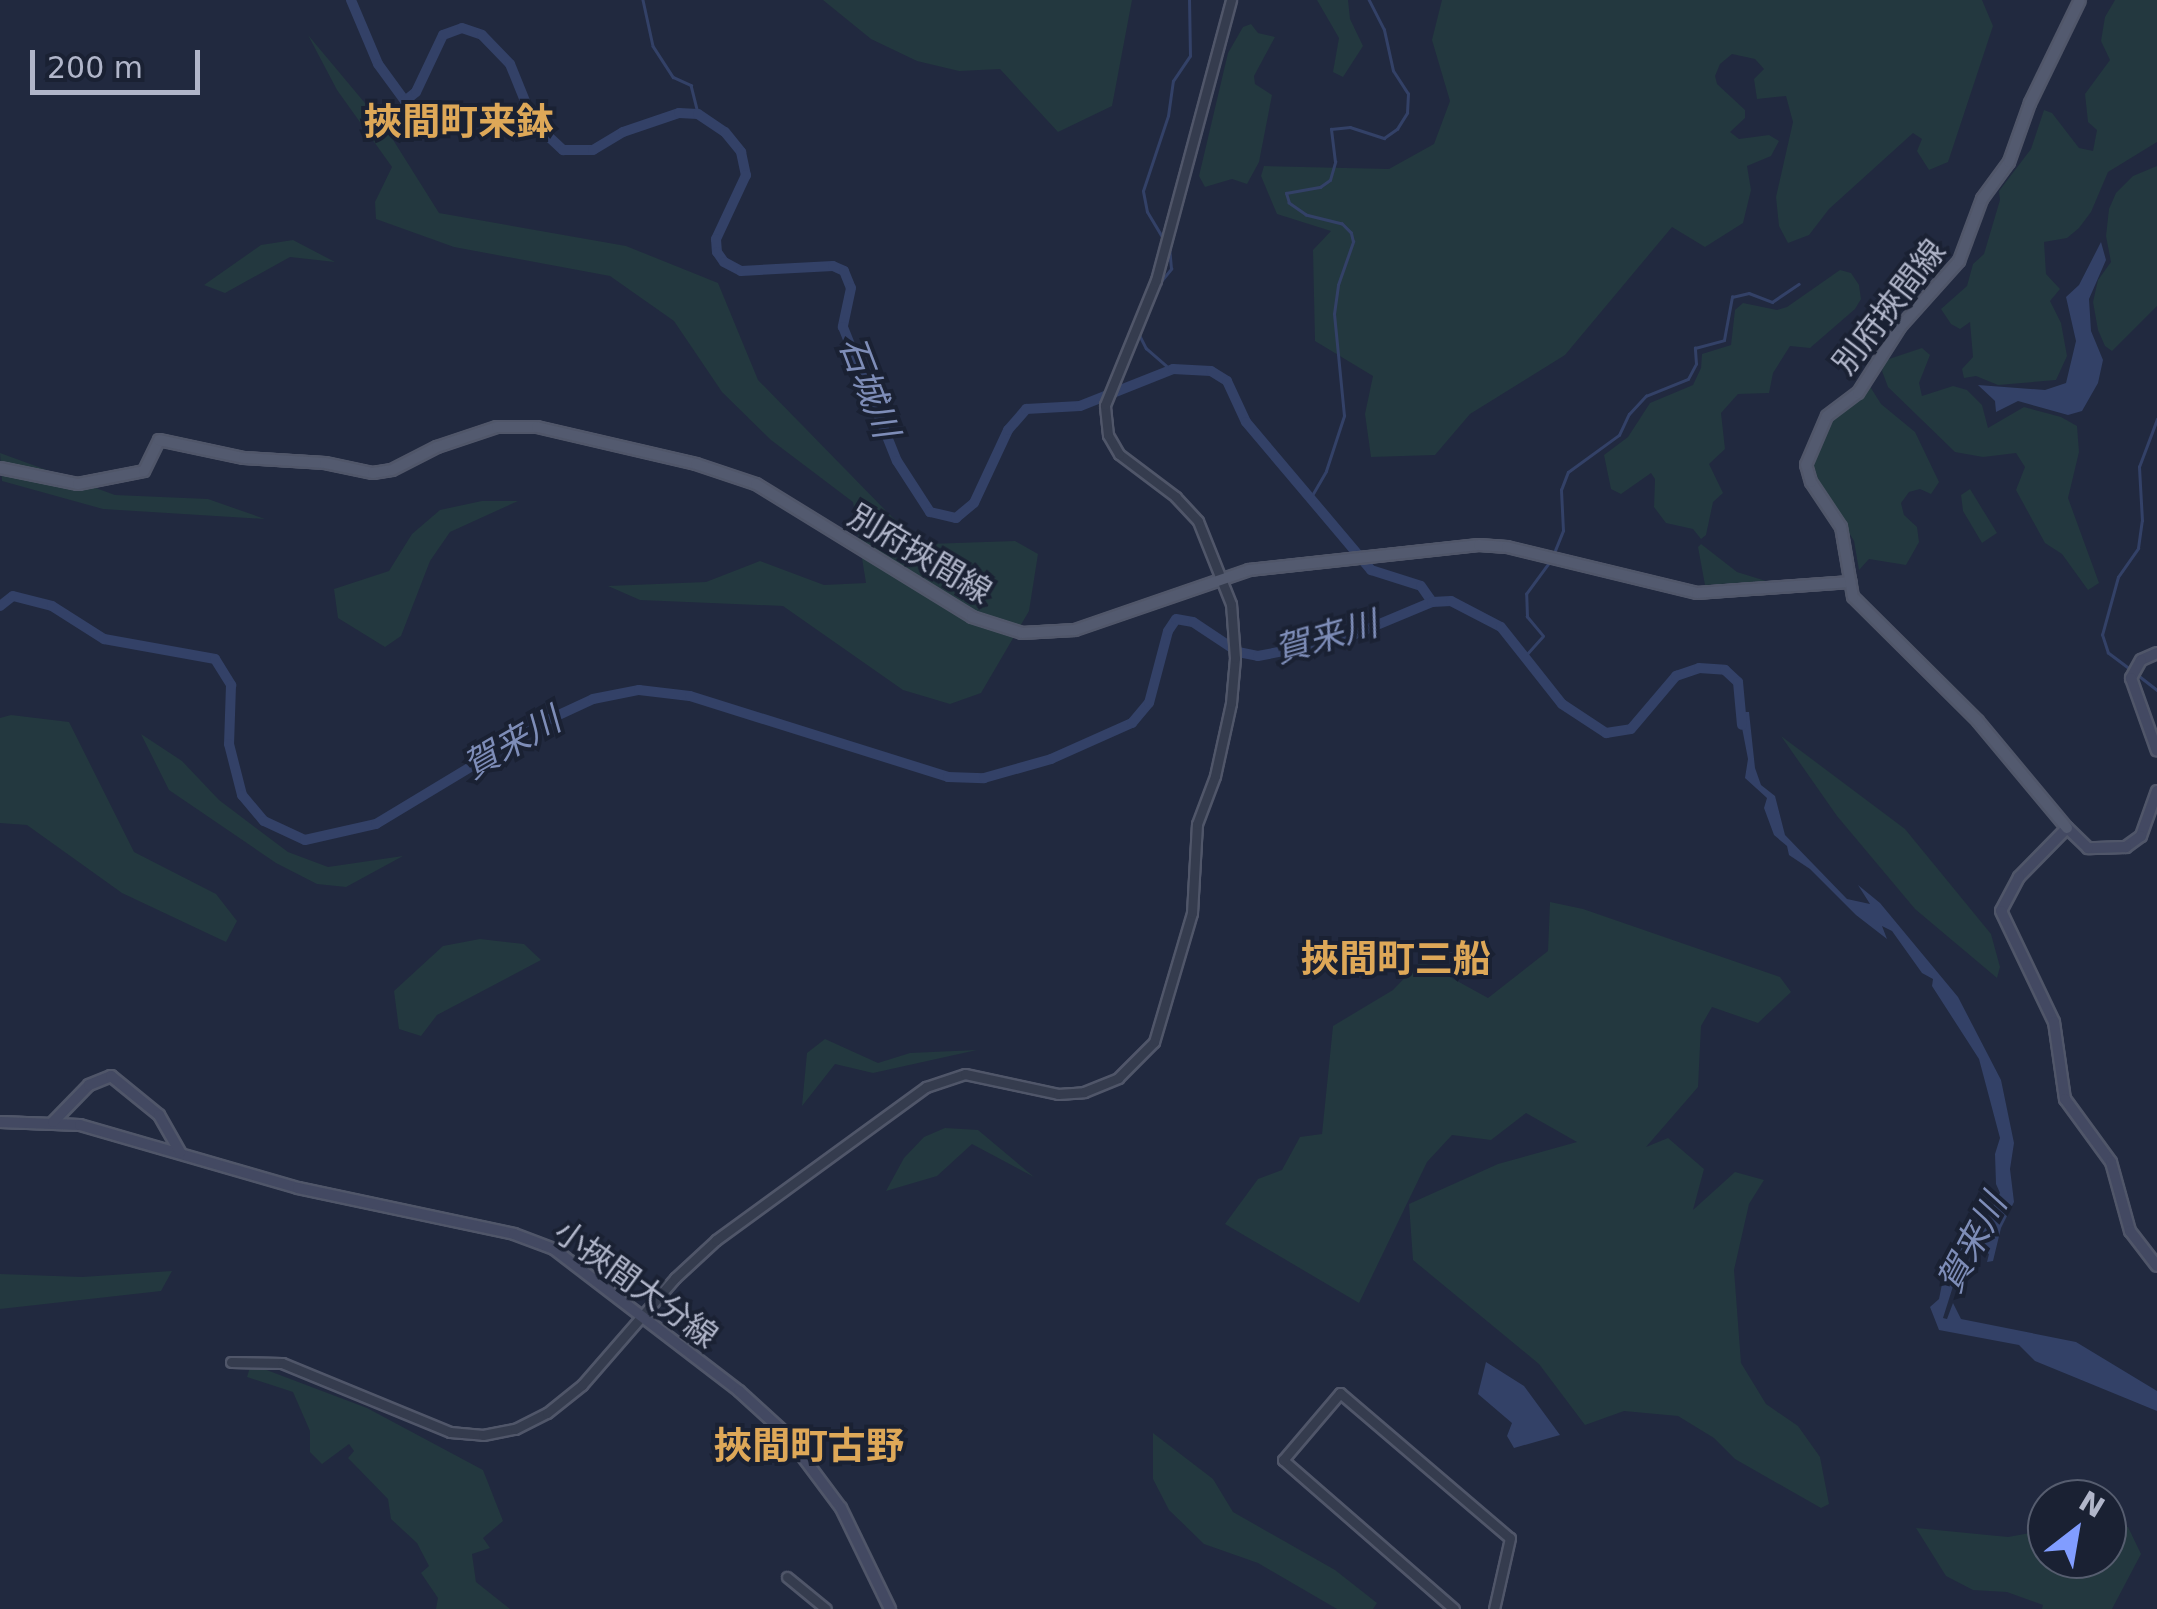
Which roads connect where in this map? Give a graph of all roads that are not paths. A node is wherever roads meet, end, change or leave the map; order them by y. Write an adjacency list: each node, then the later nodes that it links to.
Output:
1 (1231, 0): 4 (street)
2 (2080, 0): 5 (main road, 別府挾間線)
3 (0, 468): 4 (main road, 別府挾間線)
4 (1223, 575): 5 (main road, 別府挾間線); 14 (street)
5 (1851, 582): 9 (main road, 別府挾間線)
6 (2157, 653): 7 (main road)
7 (2157, 751)
8 (2157, 792): 9 (main road)
9 (2067, 828): 13 (main road)
10 (0, 1122): 11 (main road, 小挾間大分線)
11 (53, 1122): 12 (main road, 小挾間大分線); 12 (main road)
12 (180, 1152): 14 (main road, 小挾間大分線)
13 (2157, 1266)
14 (643, 1316): 15 (street); 18 (main road, 小挾間大分線)
15 (231, 1362)
16 (787, 1578): 17 (street)
17 (826, 1609)
18 (890, 1609)
19 (1454, 1609): 20 (street)
20 (1494, 1609)

